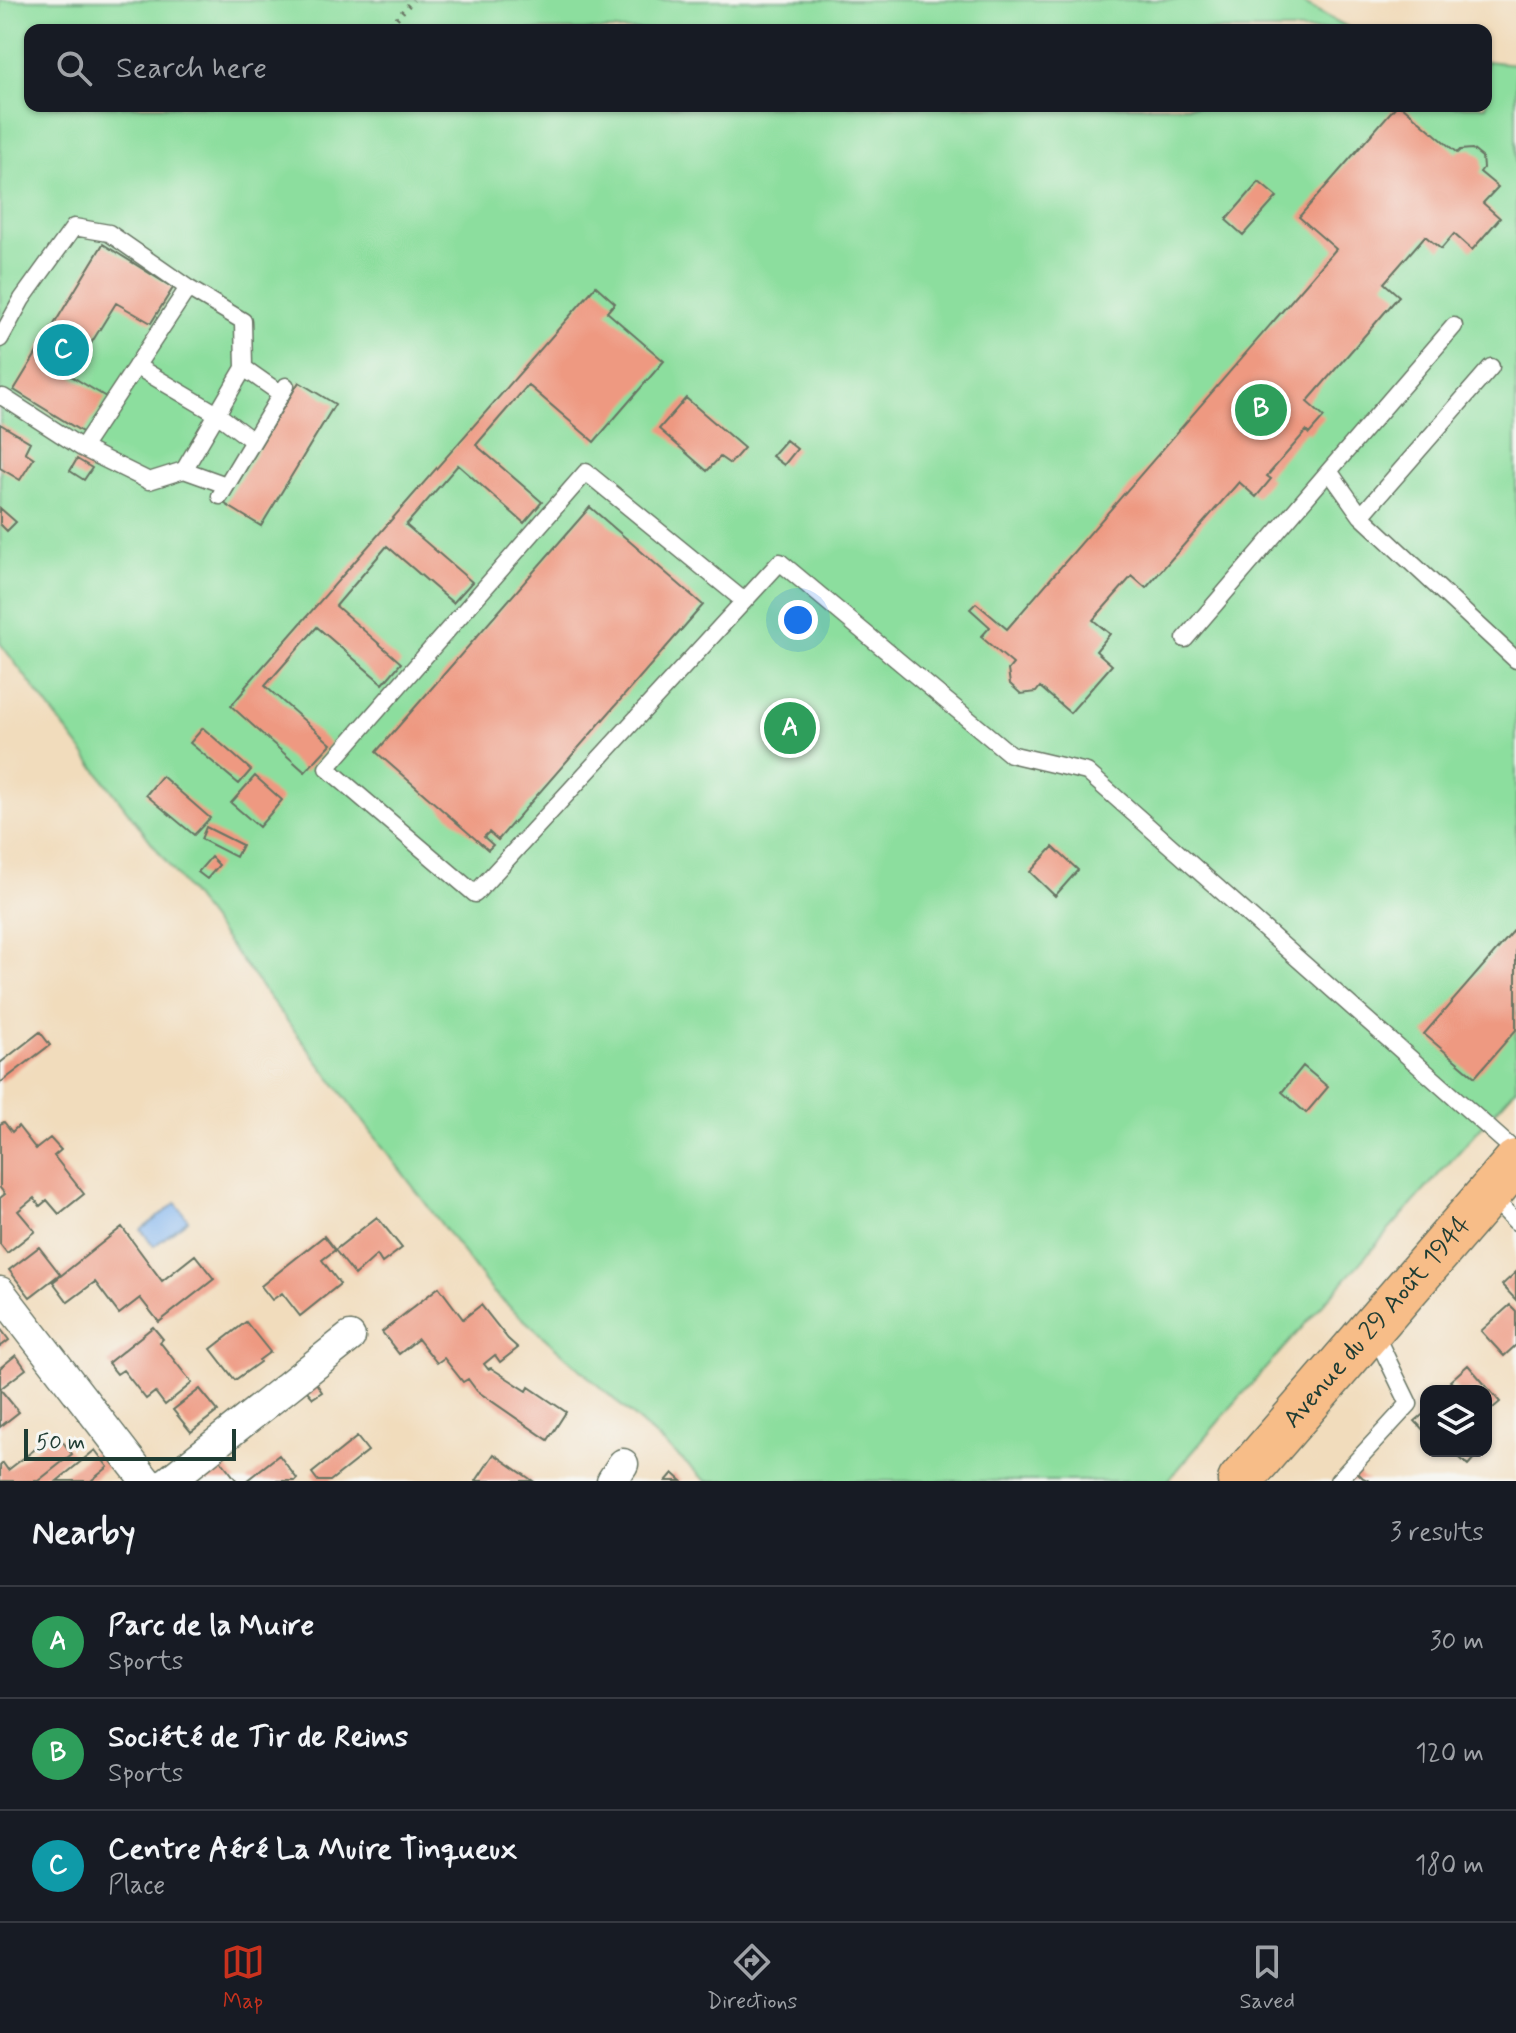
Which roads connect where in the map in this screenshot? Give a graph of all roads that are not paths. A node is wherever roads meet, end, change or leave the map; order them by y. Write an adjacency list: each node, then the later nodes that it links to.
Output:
1 (188, 288): 3 (lane); 4 (lane); 6 (lane)
2 (1454, 326): 12 (lane)
3 (0, 339)
4 (136, 366): 8 (lane); 10 (lane)
5 (1491, 367): 13 (lane)
6 (244, 368): 8 (lane); 9 (lane)
7 (0, 397): 10 (lane)
8 (217, 414): 9 (lane); 11 (lane)
9 (253, 441): 11 (lane)
10 (82, 448): 11 (lane)
11 (184, 470)
12 (1329, 471): 13 (lane); 15 (lane)
13 (1361, 516): 16 (lane)
14 (744, 601): 14 (lane); 17 (lane)
15 (1185, 639)
16 (1516, 660)
17 (1516, 1152)
18 (1507, 1192): 20 (main road, Avenue du 29 Août 1944)
19 (0, 1292): 22 (street)
20 (1372, 1329): 24 (main road, Avenue du 29 Août 1944); 25 (lane)
21 (350, 1337): 23 (street)
22 (146, 1481)
23 (169, 1481)
24 (1240, 1481)
25 (1338, 1481)

